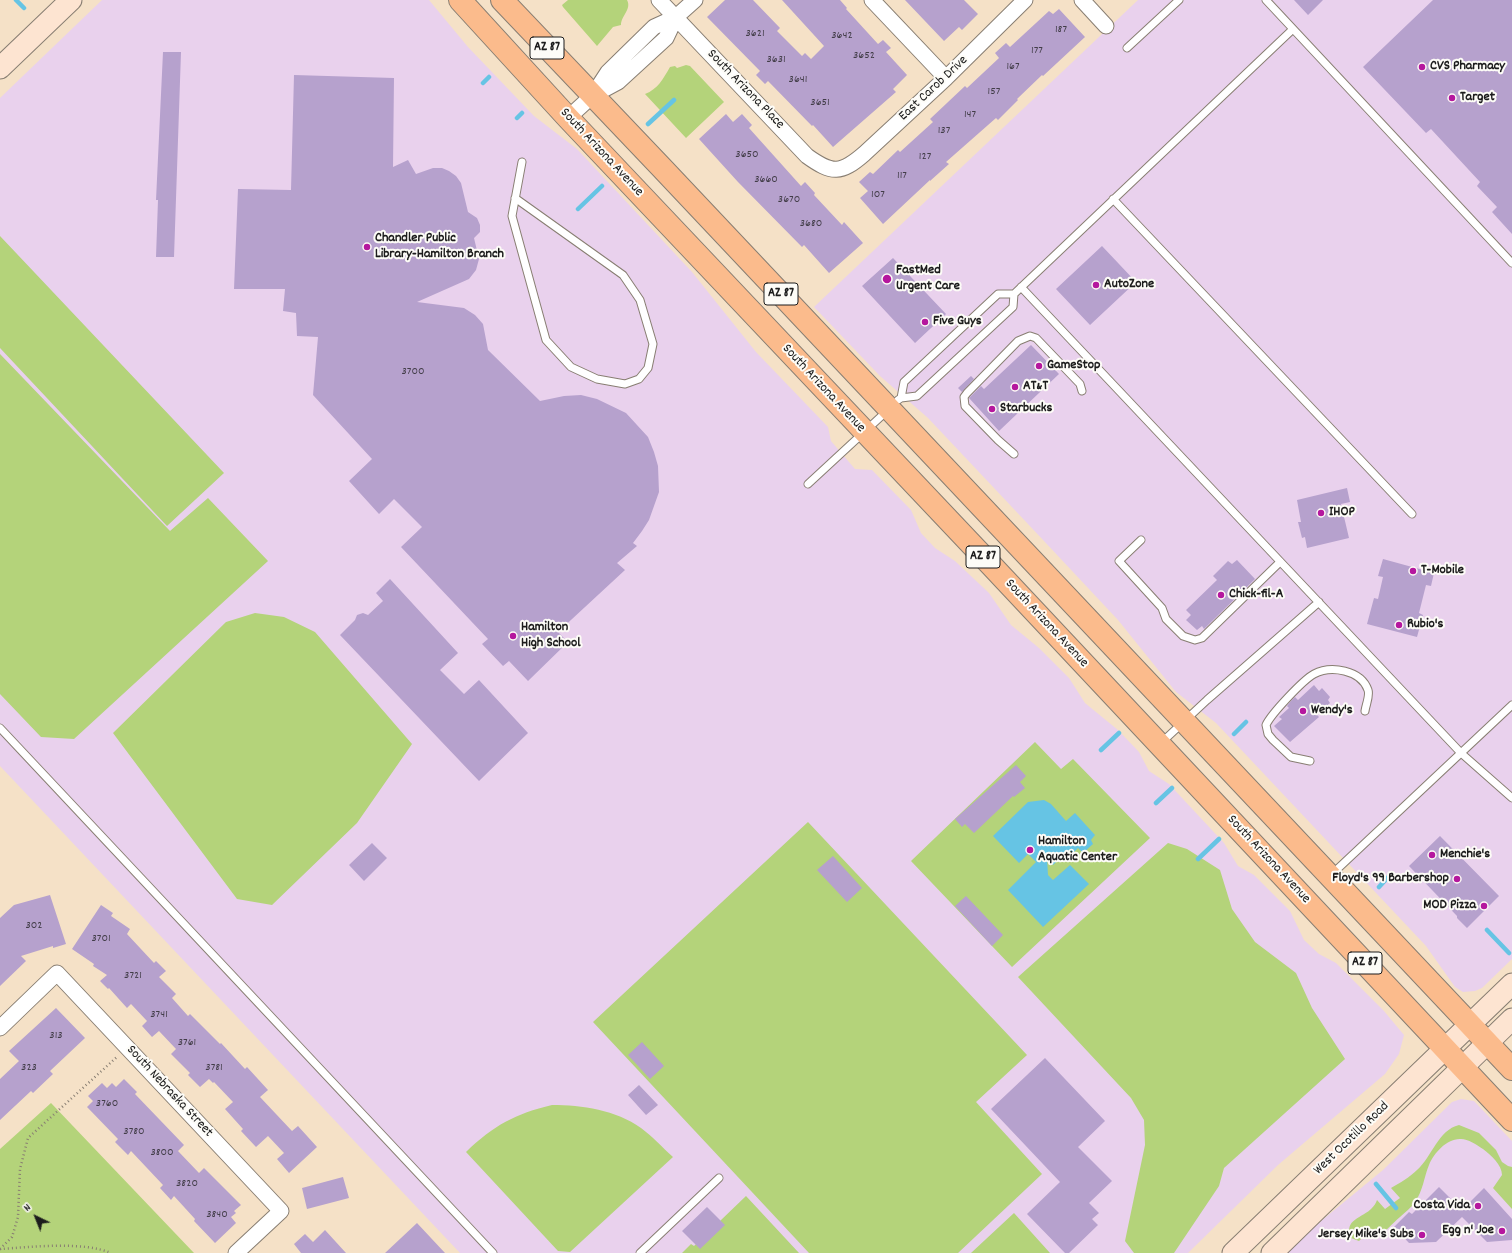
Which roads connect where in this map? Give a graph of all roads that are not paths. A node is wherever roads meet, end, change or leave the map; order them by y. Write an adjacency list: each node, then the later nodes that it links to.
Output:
1 (71, 0): 15 (main road)
2 (460, 0): 18 (main road, South Arizona Avenue / AZ 87)
3 (502, 0): 17 (main road, AZ 87)
4 (659, 0): 11 (street, South Arizona Place)
5 (694, 0): 11 (street)
6 (872, 0): 16 (street)
7 (1025, 0): 16 (street, East Carob Drive)
8 (1082, 0): 12 (street)
9 (1179, 0): 14 (lane)
10 (1266, 0): 13 (lane)
11 (676, 17): 17 (street); 20 (street, South Arizona Place)
12 (1106, 26)
13 (1293, 29): 22 (lane); 23 (lane)
14 (1127, 48)
15 (0, 68)
16 (946, 78): 20 (street, East Carob Drive)
17 (592, 96): 18 (street); 27 (main road, AZ 87)
18 (568, 118): 28 (main road, South Arizona Avenue / AZ 87)
19 (522, 162): 21 (lane)
20 (837, 170)
21 (515, 198): 21 (lane)
22 (1114, 199): 24 (lane); 31 (lane)
23 (1512, 263)
24 (1021, 288): 25 (lane); 33 (lane)
25 (1014, 294): 27 (lane); 27 (lane)
26 (1082, 391): 29 (lane)
27 (895, 403): 28 (lane); 37 (main road, AZ 87)
28 (864, 432): 30 (lane); 39 (main road, South Arizona Avenue / AZ 87)
29 (1014, 454)
30 (808, 484)
31 (1412, 514)
32 (1141, 540): 33 (lane)
33 (1280, 562): 34 (lane)
34 (1319, 602): 37 (lane); 40 (lane)
35 (1512, 705): 40 (lane)
36 (1365, 711): 41 (lane)
37 (1183, 721): 39 (lane); 43 (main road, AZ 87)
38 (0, 728): 55 (lane)
39 (1160, 744): 49 (main road, South Arizona Avenue / AZ 87)
40 (1461, 753): 42 (lane); 43 (lane)
41 (1310, 760)
42 (1512, 798)
43 (1330, 876): 46 (main road, AZ 87)
44 (1512, 984): 46 (main road, West Ocotillo Road)
45 (1512, 1019): 48 (main road, West Ocotillo Road)
46 (1470, 1025): 48 (main road, AZ 87); 49 (main road, West Ocotillo Road)
47 (0, 1028): 54 (street, South Nebraska Street)
48 (1488, 1043): 50 (main road, West Ocotillo Road); 51 (main road, AZ 87)
49 (1445, 1049): 50 (main road, South Arizona Avenue / AZ 87); 57 (main road, West Ocotillo Road)
50 (1462, 1067): 52 (main road, South Arizona Avenue / AZ 87); 58 (main road, West Ocotillo Road)
51 (1512, 1070)
52 (1512, 1120)
53 (719, 1178): 56 (lane)
54 (236, 1253)
55 (493, 1253)
56 (640, 1253)
57 (1233, 1253)
58 (1272, 1253)

